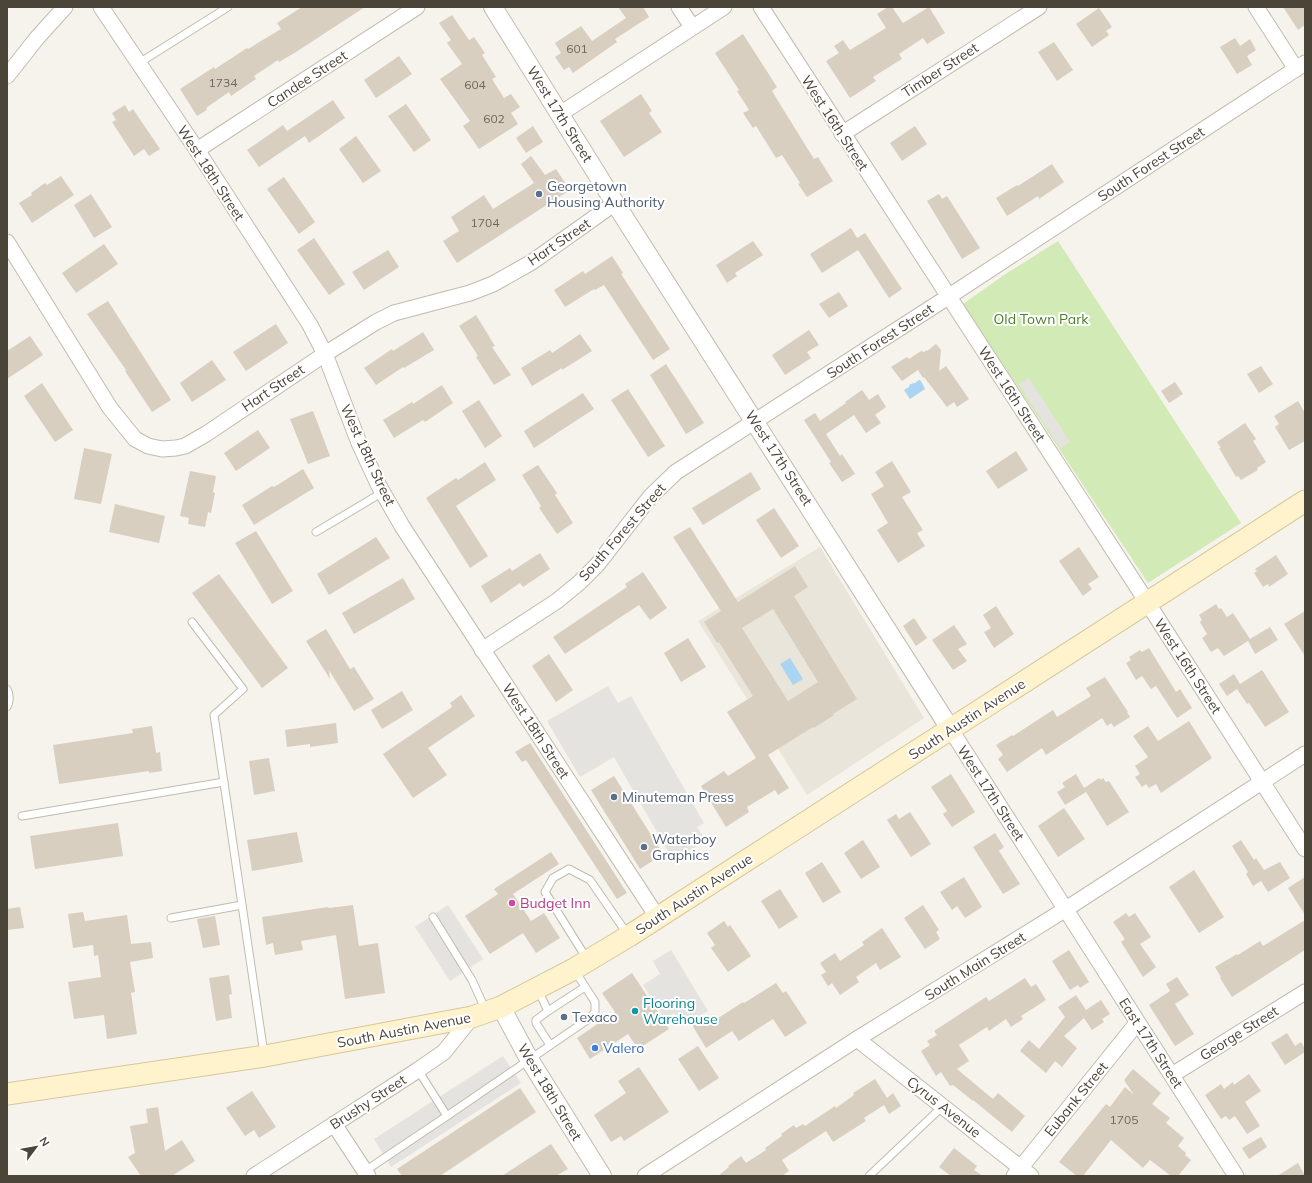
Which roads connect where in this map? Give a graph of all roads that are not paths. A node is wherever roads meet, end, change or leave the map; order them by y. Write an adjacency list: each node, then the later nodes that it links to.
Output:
1 (65, 7): 14 (street)
2 (101, 7): 12 (street, West 18th Street)
3 (228, 7): 12 (lane)
4 (417, 7): 17 (street, Candee Street)
5 (493, 7): 15 (street, West 17th Street)
6 (679, 7): 11 (street)
7 (724, 7): 11 (street)
8 (760, 7): 16 (street, West 16th Street)
9 (1039, 7): 16 (street, Timber Street)
10 (1256, 7): 13 (street)
11 (692, 27): 15 (street)
12 (139, 63): 17 (street, West 18th Street)
13 (1300, 66): 20 (street, South Forest Street)
14 (7, 76)
15 (560, 114): 18 (street, West 17th Street)
16 (842, 134): 20 (street, West 16th Street)
17 (197, 150): 21 (street, West 18th Street)
18 (615, 203): 21 (street, Hart Street); 22 (street, West 17th Street)
19 (7, 242): 21 (street, Hart Street)
20 (948, 297): 22 (street, South Forest Street); 26 (street, West 16th Street)
21 (325, 354): 23 (street, West 18th Street)
22 (755, 422): 28 (street, South Forest Street); 31 (street, West 17th Street)
23 (383, 492): 25 (lane); 28 (street, West 18th Street)
24 (1305, 501): 26 (main road, South Austin Avenue)
25 (316, 532)
26 (1147, 602): 31 (main road, South Austin Avenue); 34 (street, West 16th Street)
27 (192, 622): 33 (lane)
28 (482, 650): 41 (street, West 18th Street)
29 (7, 689): 30 (lane)
30 (7, 708)
31 (951, 730): 38 (street, West 17th Street); 41 (main road, South Austin Avenue)
32 (1305, 754): 34 (street, South Main Street)
33 (224, 782): 35 (lane); 37 (lane)
34 (1262, 782): 36 (street, West 16th Street); 38 (street, South Main Street)
35 (22, 816)
36 (1305, 849)
37 (242, 905): 40 (lane); 52 (lane)
38 (1066, 909): 49 (street, East 17th Street); 50 (street, South Main Street)
39 (433, 917): 48 (lane)
40 (171, 918)
41 (658, 918): 42 (main road, South Austin Avenue)
42 (629, 936): 43 (main road, South Austin Avenue); 43 (lane)
43 (581, 965): 44 (lane); 45 (main road, South Austin Avenue)
44 (585, 987): 47 (lane); 51 (lane)
45 (537, 988): 47 (lane); 48 (main road, South Austin Avenue)
46 (1305, 992): 55 (street, George Street)
47 (548, 1011): 51 (lane)
48 (487, 1012): 52 (main road, South Austin Avenue); 53 (street, West 18th Street); 54 (street, Brushy Street)
49 (1138, 1023): 55 (street, East 17th Street); 61 (street, Eubank Street)
50 (857, 1039): 57 (street, Cyrus Avenue); 64 (street, South Main Street)
51 (550, 1045): 53 (lane)
52 (265, 1056): 56 (main road, South Austin Avenue)
53 (529, 1059): 58 (lane); 63 (street, West 18th Street)
54 (418, 1070): 58 (lane); 59 (street, Brushy Street)
55 (1172, 1075): 66 (street, East 17th Street)
56 (7, 1094)
57 (943, 1106): 61 (street, Cyrus Avenue); 65 (lane)
58 (447, 1116): 60 (lane)
59 (334, 1124): 60 (street); 62 (street, Brushy Street)
60 (366, 1173)
61 (1022, 1173)
62 (254, 1176)
63 (602, 1176)
64 (645, 1176)
65 (869, 1176)
66 (1236, 1176)

